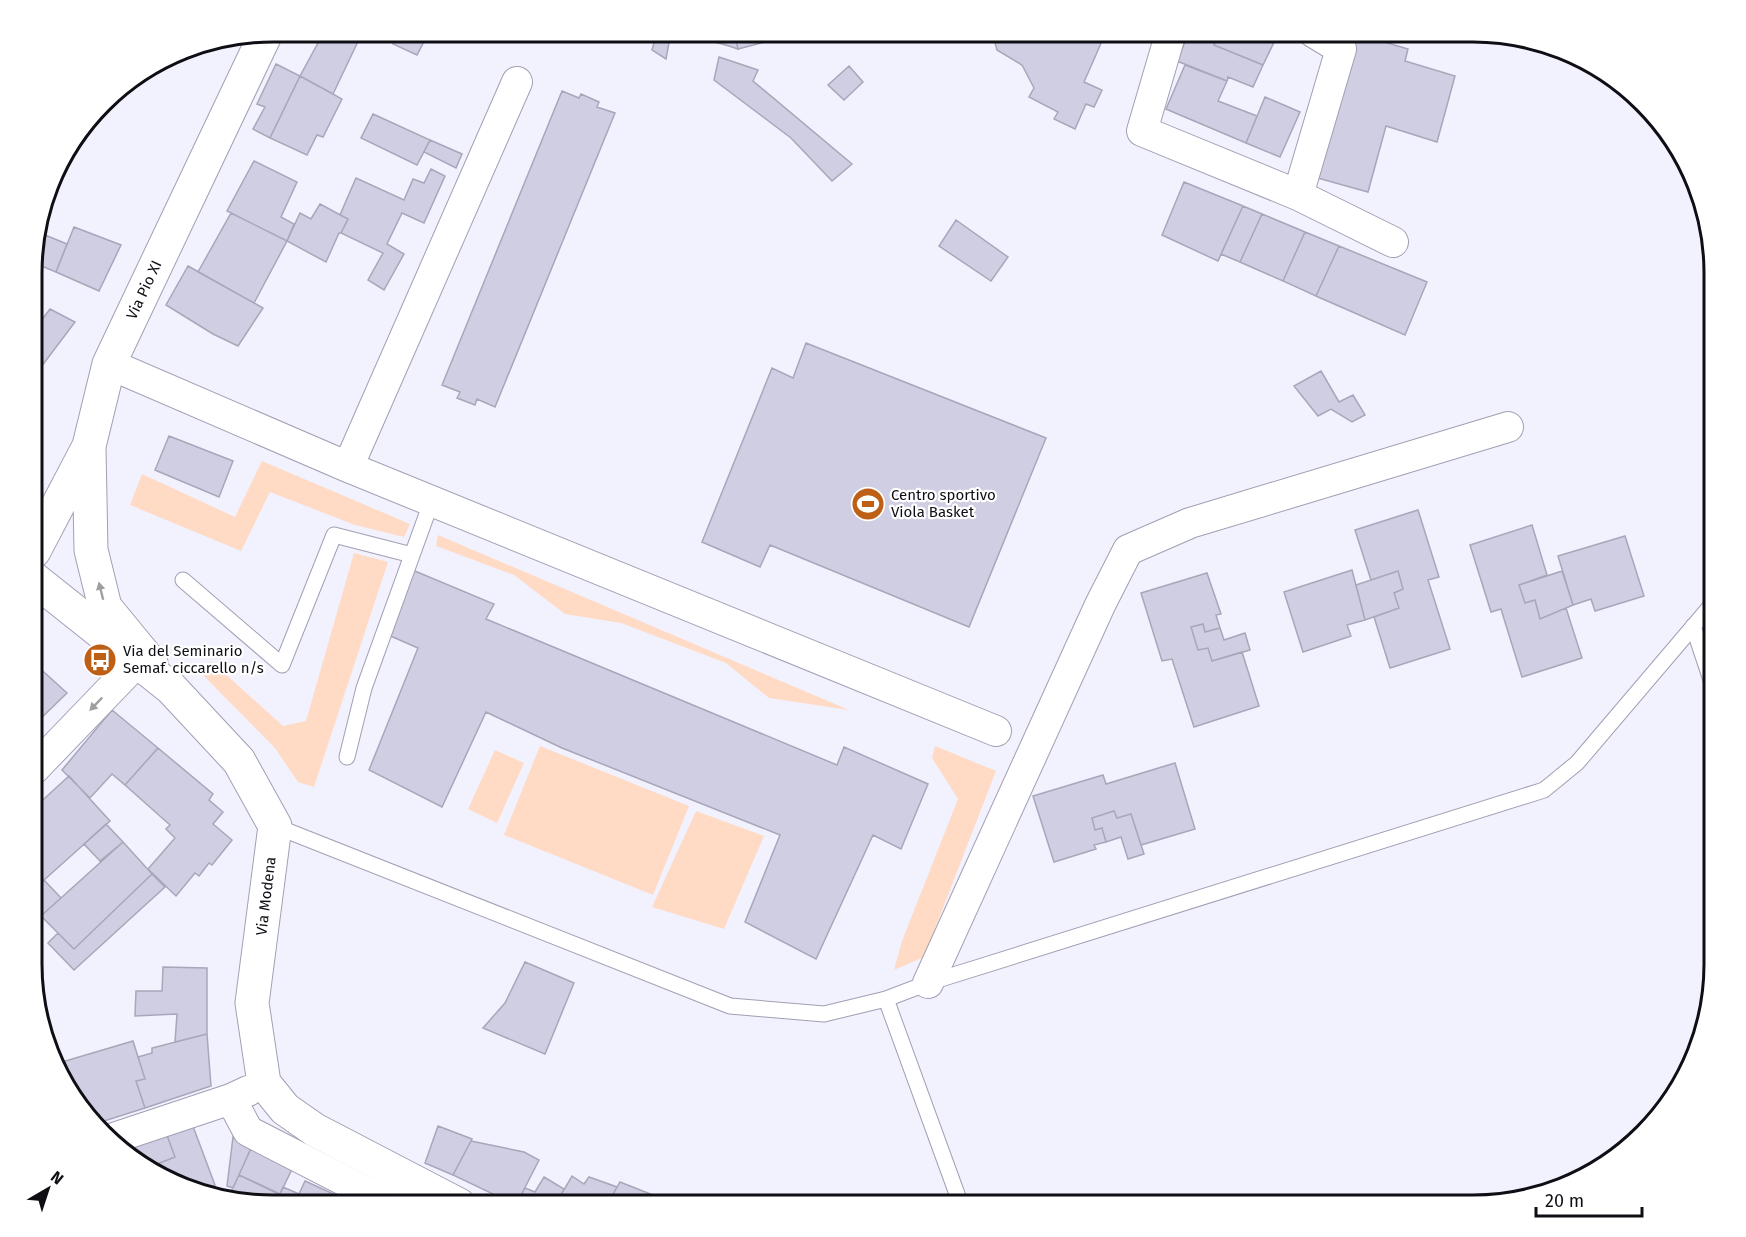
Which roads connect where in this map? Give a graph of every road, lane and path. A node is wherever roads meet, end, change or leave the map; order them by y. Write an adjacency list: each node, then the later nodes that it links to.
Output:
1 (262, 42): 7 (main road, Via Pio XI)
2 (1167, 42): 5 (street)
3 (1329, 42): 5 (street)
4 (517, 82): 10 (street)
5 (1298, 195): 6 (street)
6 (1394, 242)
7 (109, 364): 9 (main road, Via Pio XI); 10 (street)
8 (1508, 427): 25 (street)
9 (89, 446): 12 (main road, Via Pio XI); 20 (main road, one-way to 9)
10 (348, 467): 11 (street)
11 (432, 500): 13 (lane); 21 (street)
12 (42, 533)
13 (412, 555): 14 (lane); 22 (lane)
14 (183, 580)
15 (42, 586): 19 (main road)
16 (1704, 613): 17 (lane)
17 (1693, 626): 18 (lane); 25 (lane)
18 (1704, 659)
19 (137, 662): 20 (main road); 23 (street, one-way to 23)
20 (171, 688): 24 (main road)
21 (996, 731)
22 (347, 757)
23 (42, 760)
24 (275, 826): 26 (lane); 27 (main road, Via Modena)
25 (928, 983): 26 (lane)
26 (886, 999): 32 (lane)
27 (264, 1083): 28 (street); 31 (main road)
28 (231, 1099): 29 (street); 30 (street)
29 (119, 1136)
30 (373, 1195)
31 (440, 1195)
32 (957, 1195)

